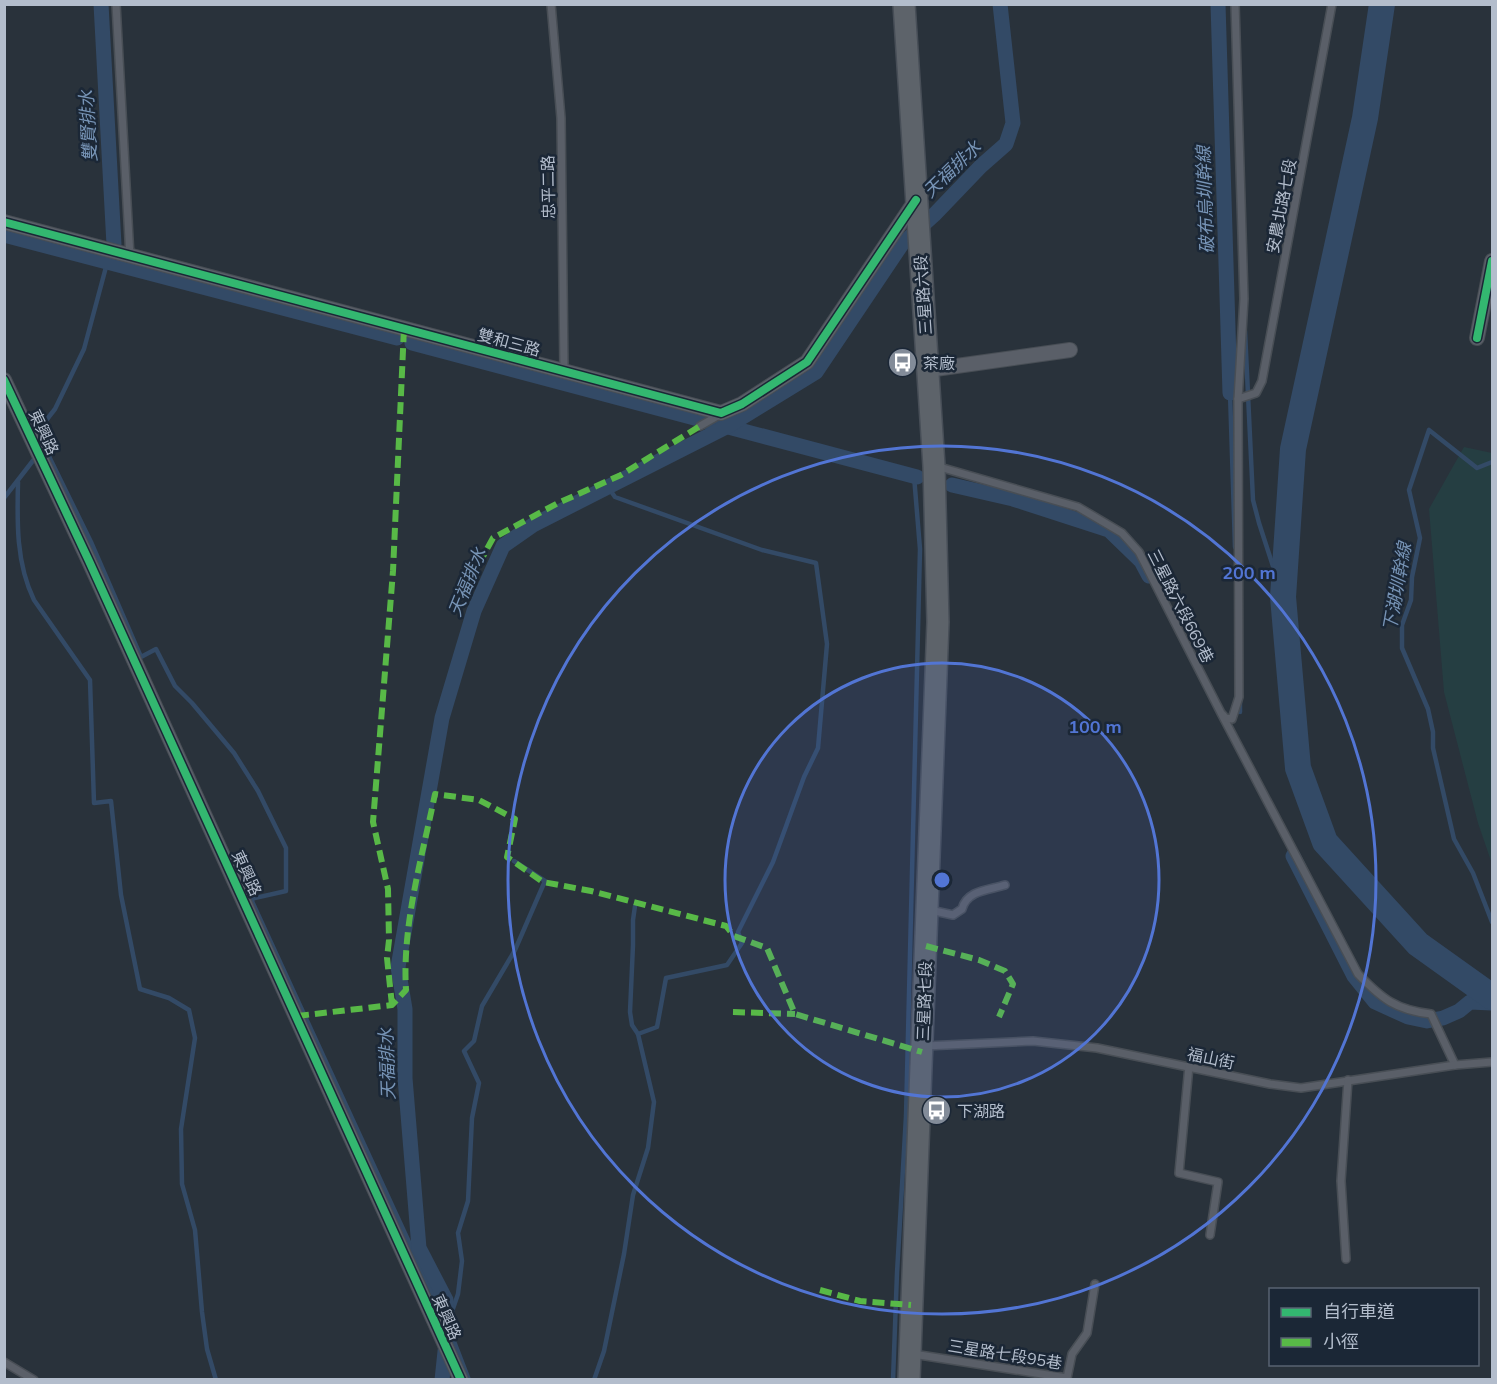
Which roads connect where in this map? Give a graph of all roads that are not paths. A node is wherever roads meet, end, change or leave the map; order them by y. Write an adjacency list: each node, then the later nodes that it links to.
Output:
1 (116, 4): 8 (lane)
2 (551, 4): 12 (lane, 忠平二路)
3 (904, 4): 6 (main road, 三星路六段)
4 (1235, 4): 15 (lane)
5 (1332, 4): 15 (lane, 安農北路七段)
6 (916, 200): 13 (main road, 三星路六段); 16 (street)
7 (4, 222): 8 (street, 雙和三路)
8 (130, 256): 12 (street, 雙和三路)
9 (1492, 261): 10 (street)
10 (1477, 338)
11 (1070, 350): 13 (street)
12 (564, 370): 16 (street, 雙和三路)
13 (928, 370): 18 (main road, 三星路六段)
14 (4, 380): 34 (street, 東興路)
15 (1238, 399): 20 (lane)
16 (716, 416): 17 (lane)
17 (700, 426)
18 (934, 477): 19 (main road, 三星路六段); 20 (lane, 三星路六段669巷)
19 (938, 622): 22 (main road, 三星路七段)
20 (1221, 713): 25 (lane, 三星路六段669巷)
21 (1005, 885): 22 (lane)
22 (927, 909): 23 (main road, 三星路七段)
23 (922, 1046): 26 (lane, 福山街); 31 (main road, 三星路七段)
24 (1492, 1062): 25 (lane, 福山街)
25 (1455, 1065): 27 (lane, 福山街)
26 (1189, 1066): 27 (lane, 福山街); 28 (lane)
27 (1348, 1080): 29 (lane)
28 (1210, 1235)
29 (1346, 1259)
30 (1095, 1284): 31 (lane, 三星路七段95巷)
31 (911, 1354): 35 (main road, 三星路七段)
32 (4, 1362): 33 (lane)
33 (34, 1380)
34 (461, 1380)
35 (909, 1380)

